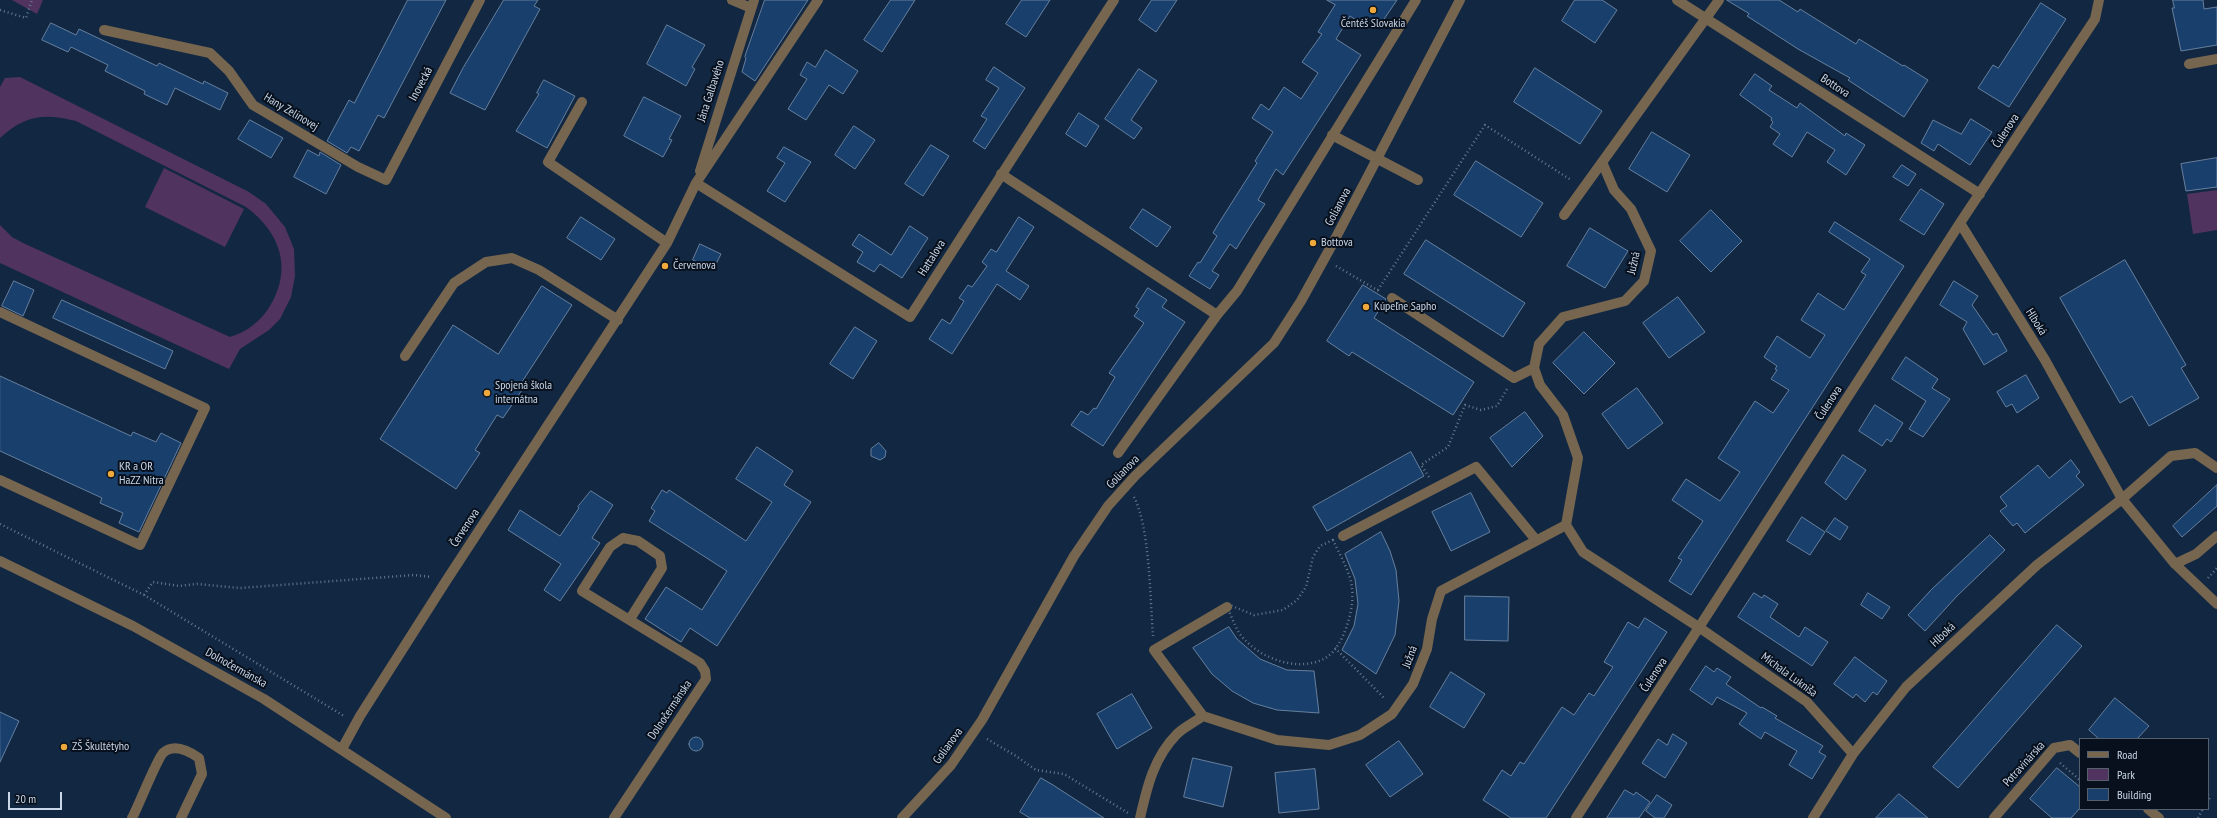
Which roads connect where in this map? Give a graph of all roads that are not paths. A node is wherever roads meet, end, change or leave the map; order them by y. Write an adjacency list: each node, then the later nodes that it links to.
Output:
1 (480, 0): 20 (street, Inovecká)
2 (732, 0): 10 (street, Jána Galbavého)
3 (818, 0): 22 (street, Červenova)
4 (1114, 0): 19 (street, Hattalova)
5 (1416, 0): 16 (street, Golianova)
6 (1460, 0): 17 (street, Golianova)
7 (1677, 0): 11 (street, Bottova)
8 (1720, 0): 11 (street)
9 (2099, 0): 23 (street, Čulenova)
10 (753, 4): 22 (street, Jána Galbavého)
11 (1707, 20): 18 (street); 23 (street, Bottova)
12 (104, 30): 20 (street, Hany Zelinovej)
13 (2217, 58): 14 (street)
14 (2189, 64)
15 (582, 102): 26 (street)
16 (1332, 135): 17 (street); 29 (street, Golianova)
17 (1378, 158): 21 (street); 59 (street, Golianova)
18 (1602, 162): 24 (street); 32 (street, Južná)
19 (1001, 174): 22 (street, Hattalova); 29 (street)
20 (386, 180)
21 (1418, 180)
22 (696, 182): 26 (street, Červenova)
23 (1980, 194): 25 (street, Čulenova)
24 (1564, 215)
25 (1960, 223): 36 (street, Hlboká); 48 (street, Čulenova)
26 (667, 243): 30 (street, Červenova)
27 (1392, 298): 32 (street)
28 (0, 312): 35 (street)
29 (1217, 315): 33 (street, Golianova)
30 (618, 320): 31 (street); 50 (street, Červenova)
31 (405, 356)
32 (1534, 368): 37 (street)
33 (1118, 453)
34 (2217, 468): 36 (street, Hlboká)
35 (0, 480)
36 (2122, 499): 42 (street, Hlboká); 52 (street, Hlboká)
37 (1566, 526): 40 (street, Južná); 48 (street, Michala Lukniša)
38 (1343, 536): 40 (street)
39 (2217, 536): 42 (street)
40 (1536, 540): 49 (street, Južná)
41 (0, 561): 44 (street, Dolnočermánska)
42 (2175, 564): 45 (street, Hlboká)
43 (0, 569): 44 (street)
44 (23, 572): 50 (street, Dolnočermánska)
45 (2217, 604)
46 (1227, 607): 49 (street)
47 (630, 619): 47 (street, Dolnočermánska); 58 (street, Dolnočermánska)
48 (1700, 628): 52 (street, Michala Lukniša); 61 (street, Čulenova)
49 (1203, 716): 60 (street)
50 (342, 748): 57 (street, Dolnočermánska)
51 (2079, 752): 62 (street, Potravinárska)
52 (1853, 754): 54 (street, Hlboká)
53 (2149, 810): 63 (street)
54 (1815, 817)
55 (132, 818): 56 (street)
56 (181, 818)
57 (446, 818)
58 (614, 818)
59 (902, 818)
60 (1140, 818)
61 (1576, 818)
62 (1994, 818)
63 (2159, 818)

